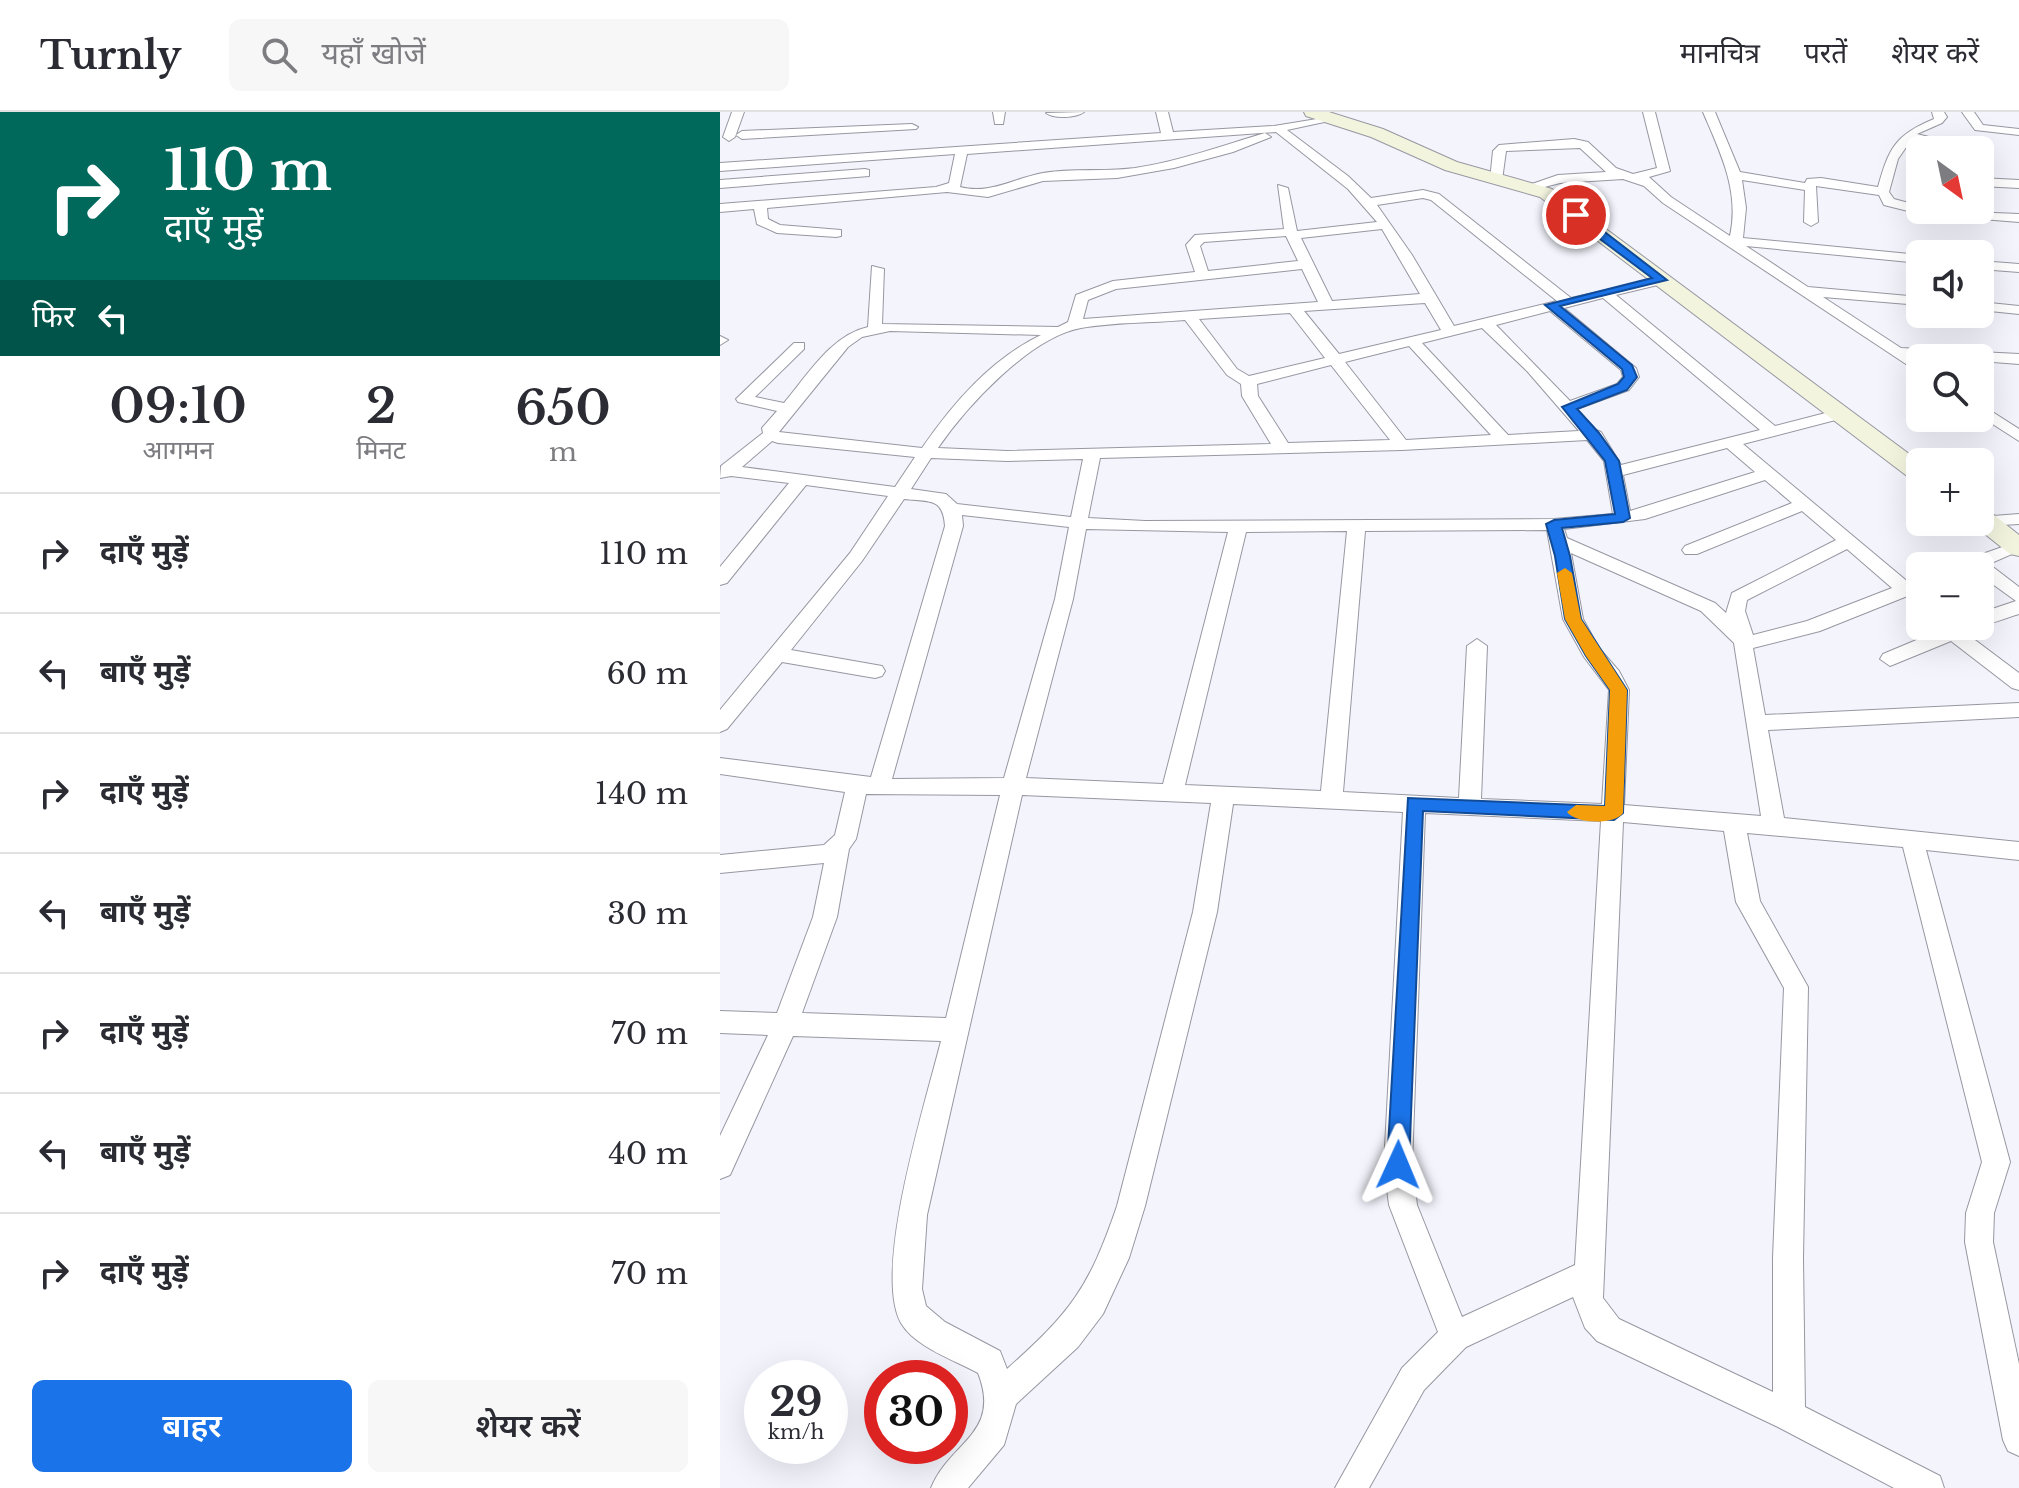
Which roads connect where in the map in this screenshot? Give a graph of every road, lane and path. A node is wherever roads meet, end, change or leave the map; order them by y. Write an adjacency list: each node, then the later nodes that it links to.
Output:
1 (738, 112): 17 (street)
2 (917, 112): 11 (street)
3 (1078, 112): 9 (street)
4 (1162, 112): 18 (street)
5 (1649, 112): 29 (street)
6 (1709, 112): 27 (street)
7 (1938, 112): 15 (street)
8 (1968, 112): 12 (street)
9 (1052, 113)
10 (1319, 115): 13 (street); 28 (street)
11 (912, 127): 17 (street); 21 (street)
12 (1979, 128): 14 (street); 16 (street)
13 (1280, 130): 18 (street); 24 (street); 38 (street)
14 (2019, 132)
15 (1908, 136)
16 (1974, 136)
17 (728, 137)
18 (1168, 137): 19 (street)
19 (1154, 138): 22 (street); 24 (street)
20 (1906, 139): 37 (street)
21 (904, 153): 22 (street); 23 (street)
22 (961, 153): 34 (street)
23 (720, 167)
24 (1163, 167): 34 (street)
25 (865, 173): 31 (street)
26 (1629, 175): 28 (street); 29 (street); 36 (street)
27 (1736, 175): 33 (street); 48 (street)
28 (1496, 180): 36 (street)
29 (1647, 183): 48 (street)
30 (1994, 183): 32 (street)
31 (720, 184)
32 (2019, 184)
33 (1809, 187): 37 (street); 44 (street)
34 (948, 188): 39 (street)
35 (1282, 188): 47 (street)
36 (1533, 188): 55 (street)
37 (1883, 192): 40 (street)
38 (1367, 203): 45 (street); 60 (street)
39 (760, 205): 41 (street); 46 (street)
40 (1906, 206)
41 (720, 208)
42 (1994, 216): 43 (street)
43 (2019, 218)
44 (1811, 222)
45 (1383, 225): 47 (street); 58 (street)
46 (836, 233)
47 (1292, 234): 50 (street); 54 (street)
48 (1735, 243): 49 (street); 56 (street)
49 (1906, 258)
50 (1307, 264): 54 (street); 61 (street)
51 (1994, 266): 52 (street)
52 (2019, 268)
53 (877, 269): 68 (street)
54 (1202, 273): 67 (street)
55 (1661, 280): 57 (street); 80 (street)
56 (1804, 291): 59 (street); 73 (street)
57 (1605, 293): 60 (street); 82 (street)
58 (1429, 298): 61 (street); 70 (street)
59 (1906, 300)
60 (1558, 303): 66 (street); 78 (street)
61 (1328, 307): 63 (street)
62 (1994, 307): 64 (street)
63 (1295, 309): 65 (street); 76 (street)
64 (2019, 310)
65 (1191, 318): 67 (street); 77 (street)
66 (1484, 322): 70 (street); 78 (street)
67 (1075, 324): 69 (street)
68 (875, 329): 69 (street); 79 (street)
69 (1057, 331): 90 (street)
70 (1449, 331): 71 (street)
71 (1412, 341): 76 (street); 86 (street)
72 (799, 346): 79 (street)
73 (1899, 352): 74 (street); 75 (street)
74 (1906, 357)
75 (2019, 359)
76 (1335, 360): 77 (street); 88 (street)
77 (1249, 381): 89 (street)
78 (1569, 407): 84 (street)
79 (787, 408): 83 (street)
80 (1841, 414): 82 (street); 92 (street)
81 (1994, 419): 85 (street)
82 (1774, 433): 87 (street)
83 (771, 434): 90 (street); 94 (street)
84 (1595, 435): 86 (street); 93 (street)
85 (2019, 436)
86 (1504, 440): 88 (street)
87 (1730, 442): 93 (street); 95 (street)
88 (1402, 445): 89 (street)
89 (1283, 449): 91 (street)
90 (925, 453): 91 (street); 97 (street)
91 (1092, 454): 103 (street)
92 (1906, 463)
93 (1614, 472): 100 (street)
94 (724, 473): 96 (street)
95 (1768, 473): 98 (street); 100 (street)
96 (802, 479): 97 (street); 113 (street)
97 (898, 492): 99 (street); 123 (street)
98 (1805, 504): 108 (street); 110 (street)
99 (953, 509): 103 (street); 131 (street)
100 (1623, 518): 107 (street)
101 (1994, 519): 102 (street)
102 (2019, 519)
103 (1078, 523): 105 (street); 132 (street)
104 (1357, 524): 105 (street); 107 (street); 135 (street)
105 (1238, 528): 133 (street)
106 (1994, 528): 109 (street)
107 (1556, 533): 121 (street); 138 (street)
108 (1849, 541): 114 (street); 121 (street)
109 (2018, 547): 111 (street)
110 (1691, 550)
111 (1994, 557)
112 (1994, 578): 116 (street)
113 (720, 579)
114 (1906, 581)
115 (1906, 589): 121 (street)
116 (2019, 596)
117 (2019, 607): 118 (street)
118 (1994, 615)
119 (1934, 640): 124 (street)
120 (1962, 640): 126 (street)
121 (1745, 642): 128 (street)
122 (1477, 646): 137 (street)
123 (777, 654): 125 (street); 129 (street)
124 (1890, 659)
125 (875, 671)
126 (2019, 683)
127 (2019, 710): 128 (street)
128 (1757, 723): 140 (street)
129 (720, 724)
130 (720, 766): 131 (street)
131 (868, 785): 132 (street); 142 (street)
132 (1013, 786): 133 (street); 147 (street)
133 (1172, 793): 134 (street)
134 (1223, 795): 135 (street); 151 (street)
135 (1331, 799): 136 (street)
136 (1414, 803): 137 (street); 150 (street)
137 (1470, 807): 138 (street)
138 (1614, 813): 139 (street); 149 (street)
139 (1734, 824): 140 (street); 152 (street)
140 (1774, 827): 141 (street)
141 (1912, 839): 143 (street); 153 (street)
142 (838, 849): 144 (street); 146 (street)
143 (2019, 851)
144 (720, 864)
145 (720, 1022): 146 (street)
146 (786, 1024): 147 (street); 148 (street)
147 (958, 1030): 151 (street)
148 (720, 1166)
149 (1587, 1275): 150 (street); 152 (street)
150 (1455, 1336): 155 (street)
151 (1002, 1395): 154 (street)
152 (1789, 1416): 156 (street)
153 (2019, 1440)
154 (947, 1488)
155 (1351, 1488)
156 (1928, 1488)

